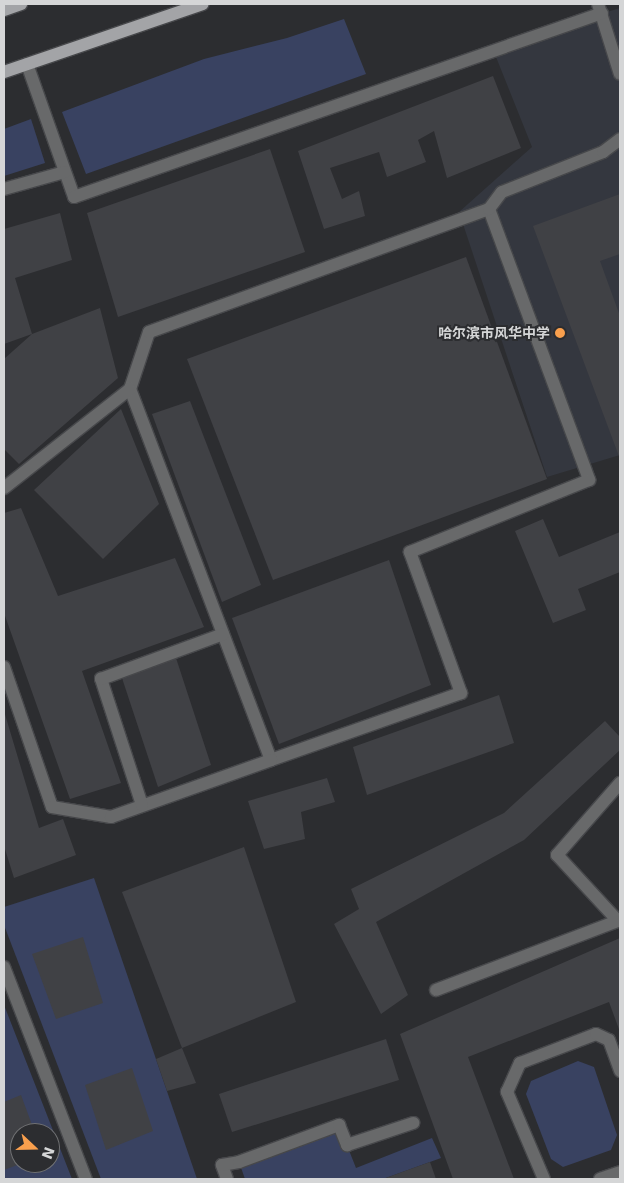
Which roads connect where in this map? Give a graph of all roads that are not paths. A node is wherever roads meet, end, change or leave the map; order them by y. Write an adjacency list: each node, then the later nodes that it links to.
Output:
1 (21, 4): 4 (main road)
2 (203, 4): 5 (main road)
3 (600, 9): 7 (street); 9 (street)
4 (4, 10)
5 (27, 64): 6 (main road); 9 (street)
6 (4, 72)
7 (620, 74)
8 (620, 139): 11 (street)
9 (66, 172): 10 (street)
10 (4, 189)
11 (489, 209): 12 (street); 16 (street)
12 (130, 389): 13 (street); 14 (street)
13 (4, 488)
14 (223, 634): 16 (street); 18 (street)
15 (4, 667): 18 (street)
16 (271, 760): 18 (street)
17 (620, 783): 19 (street)
18 (142, 806)
19 (619, 921): 21 (street)
20 (4, 967): 25 (street)
21 (436, 990)
22 (620, 1071): 27 (street)
23 (413, 1123): 26 (street)
24 (620, 1172): 28 (street)
25 (86, 1179)
26 (227, 1179)
27 (544, 1179)
28 (600, 1179)

